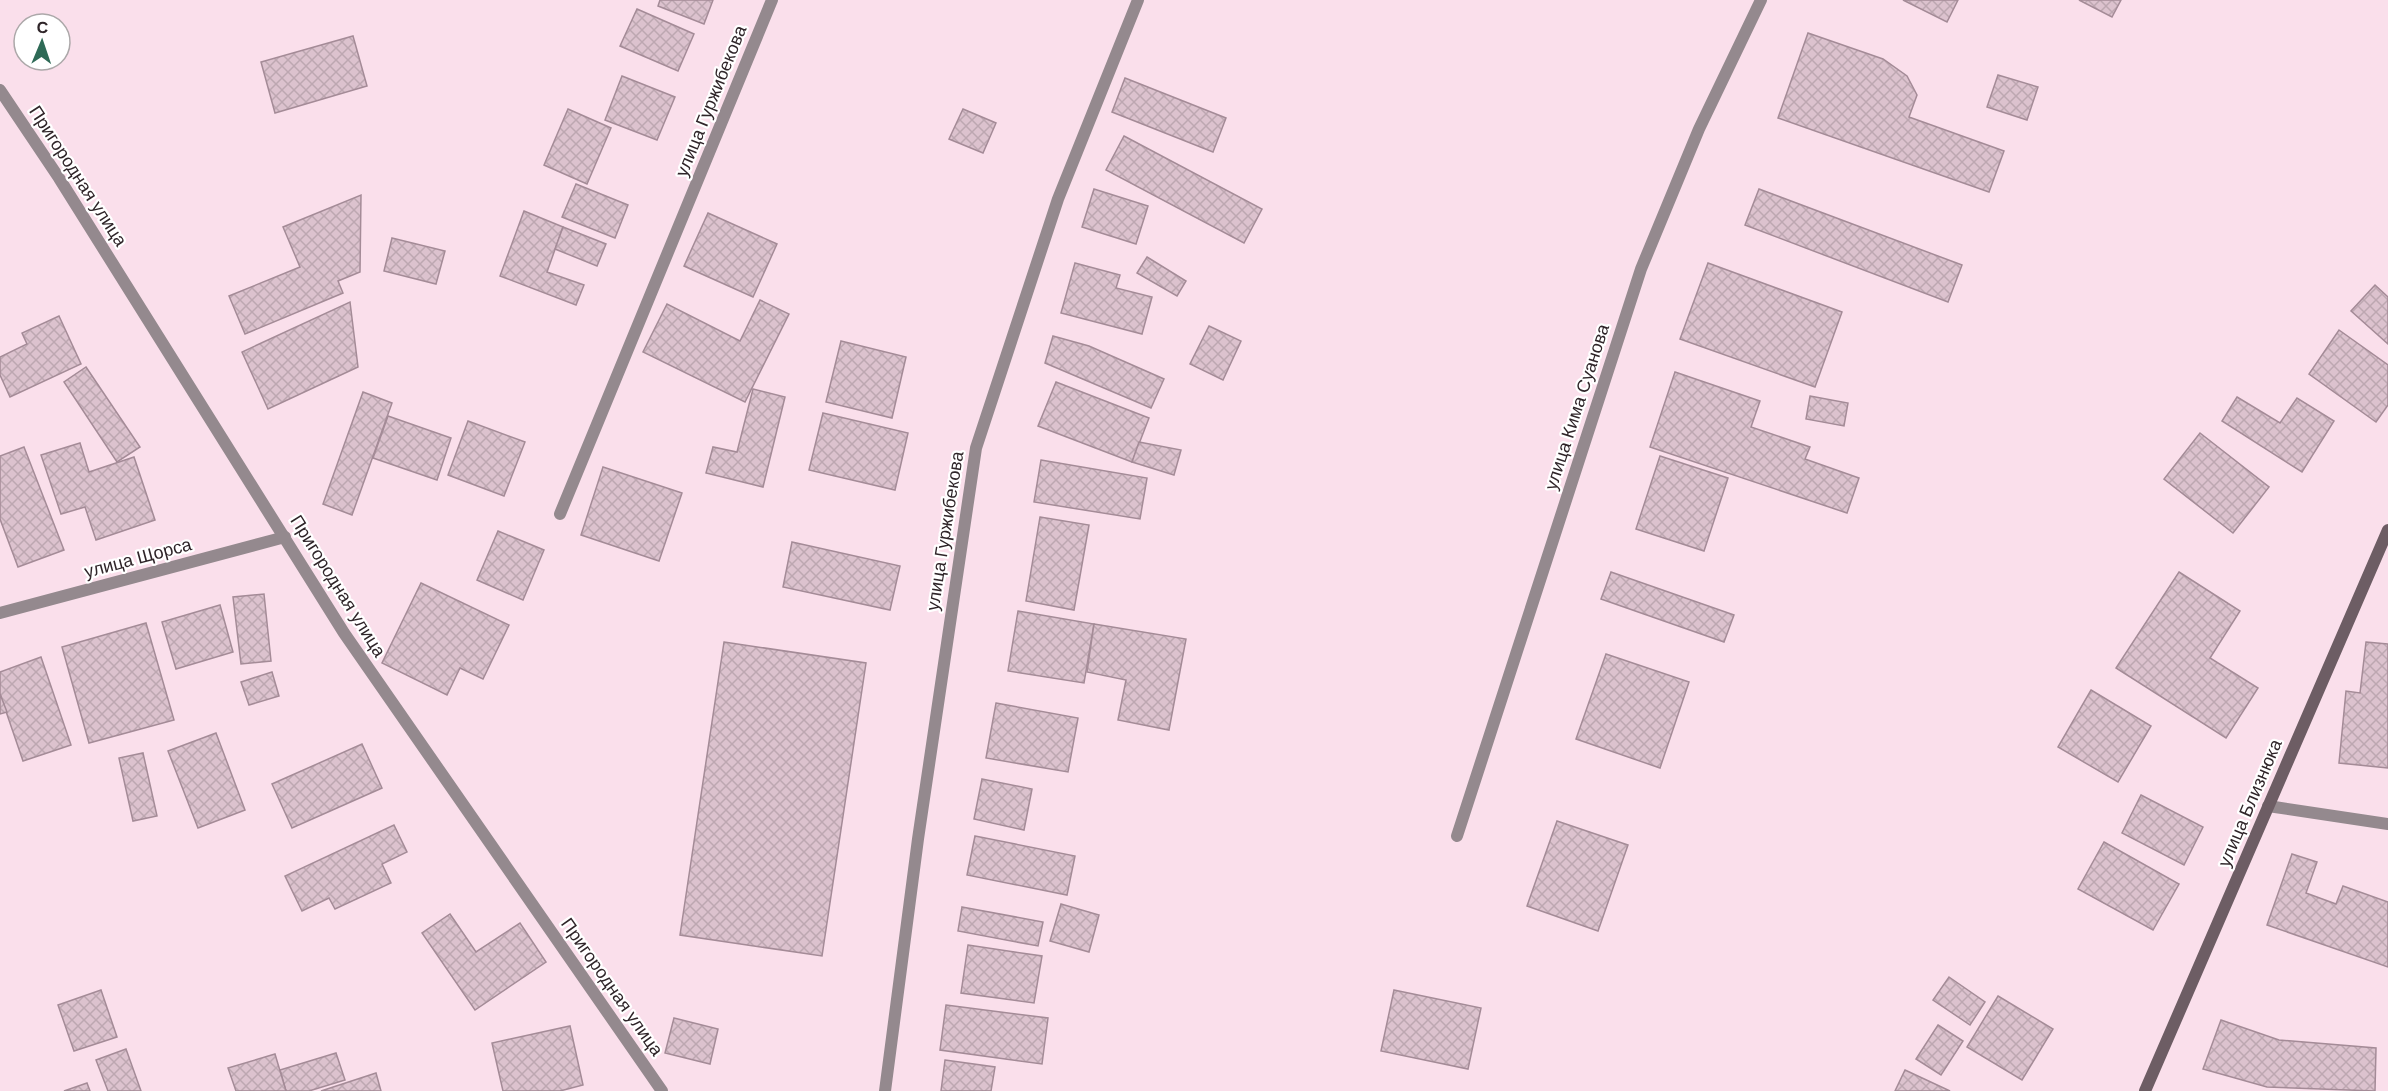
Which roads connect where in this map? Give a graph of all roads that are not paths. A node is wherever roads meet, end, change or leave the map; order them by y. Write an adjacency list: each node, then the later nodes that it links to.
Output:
1 (772, 0): 5 (street, улица Гуржибекова)
2 (1138, 0): 13 (street, улица Гуржибекова)
3 (1761, 0): 11 (street, улица Кима Суанова)
4 (0, 90): 7 (street, Пригородная улица)
5 (560, 514)
6 (2388, 530): 9 (street, улица Близнюка)
7 (285, 537): 8 (street, улица Щорса); 12 (street, Пригородная улица)
8 (0, 614)
9 (2268, 806): 10 (street); 14 (street, улица Близнюка)
10 (2388, 824)
11 (1457, 836)
12 (662, 1091)
13 (885, 1091)
14 (2145, 1091)

